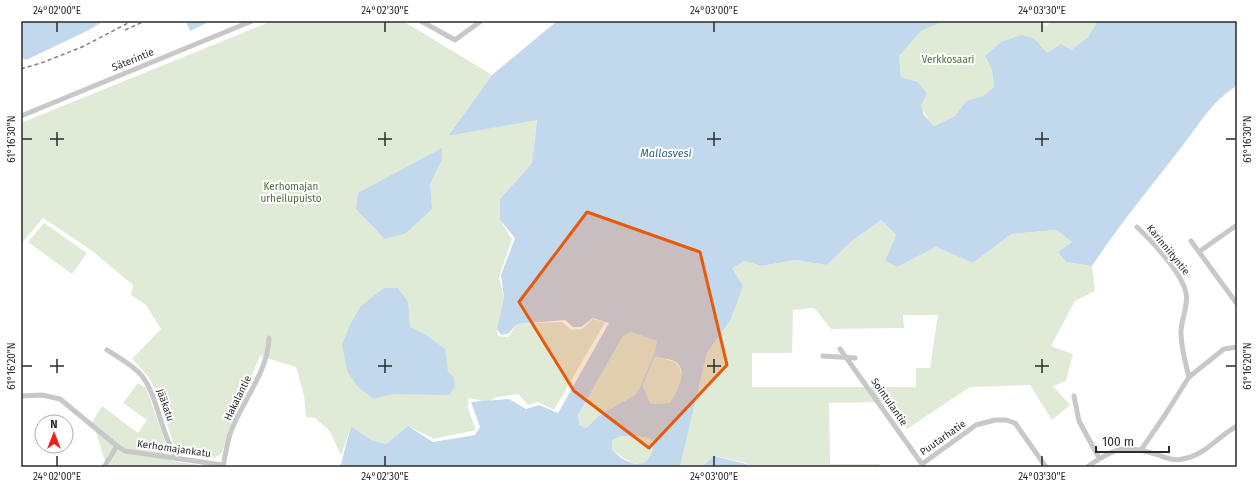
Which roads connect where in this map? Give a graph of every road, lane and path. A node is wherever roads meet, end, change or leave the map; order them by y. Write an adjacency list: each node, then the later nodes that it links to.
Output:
1 (252, 21): 4 (street, Säterintie)
2 (421, 21): 3 (street)
3 (481, 21)
4 (21, 116)
5 (1237, 225): 8 (street)
6 (1138, 227): 18 (street, Karinniityntie)
7 (1191, 241): 8 (street)
8 (1200, 251): 9 (street)
9 (1235, 297): 10 (street)
10 (1237, 304)
11 (270, 338): 27 (street, Hakalantie)
12 (1237, 347): 18 (street)
13 (840, 348): 16 (street, Sointulantie)
14 (108, 350): 24 (street, Jääkatu)
15 (823, 356): 16 (street)
16 (846, 358): 17 (street); 26 (street, Sointulantie)
17 (855, 358)
18 (1189, 377): 23 (street)
19 (21, 396): 22 (street, Kerhomajankatu)
20 (1074, 396): 25 (street)
21 (1237, 426): 23 (street)
22 (117, 446): 24 (street, Kerhomajankatu); 28 (street)
23 (1141, 450): 25 (street)
24 (176, 458): 27 (street, Kerhomajankatu)
25 (1100, 458): 30 (street)
26 (923, 465): 29 (street, Puutarhatie)
27 (223, 466)
28 (104, 467)
29 (1046, 467)
30 (1087, 467)

